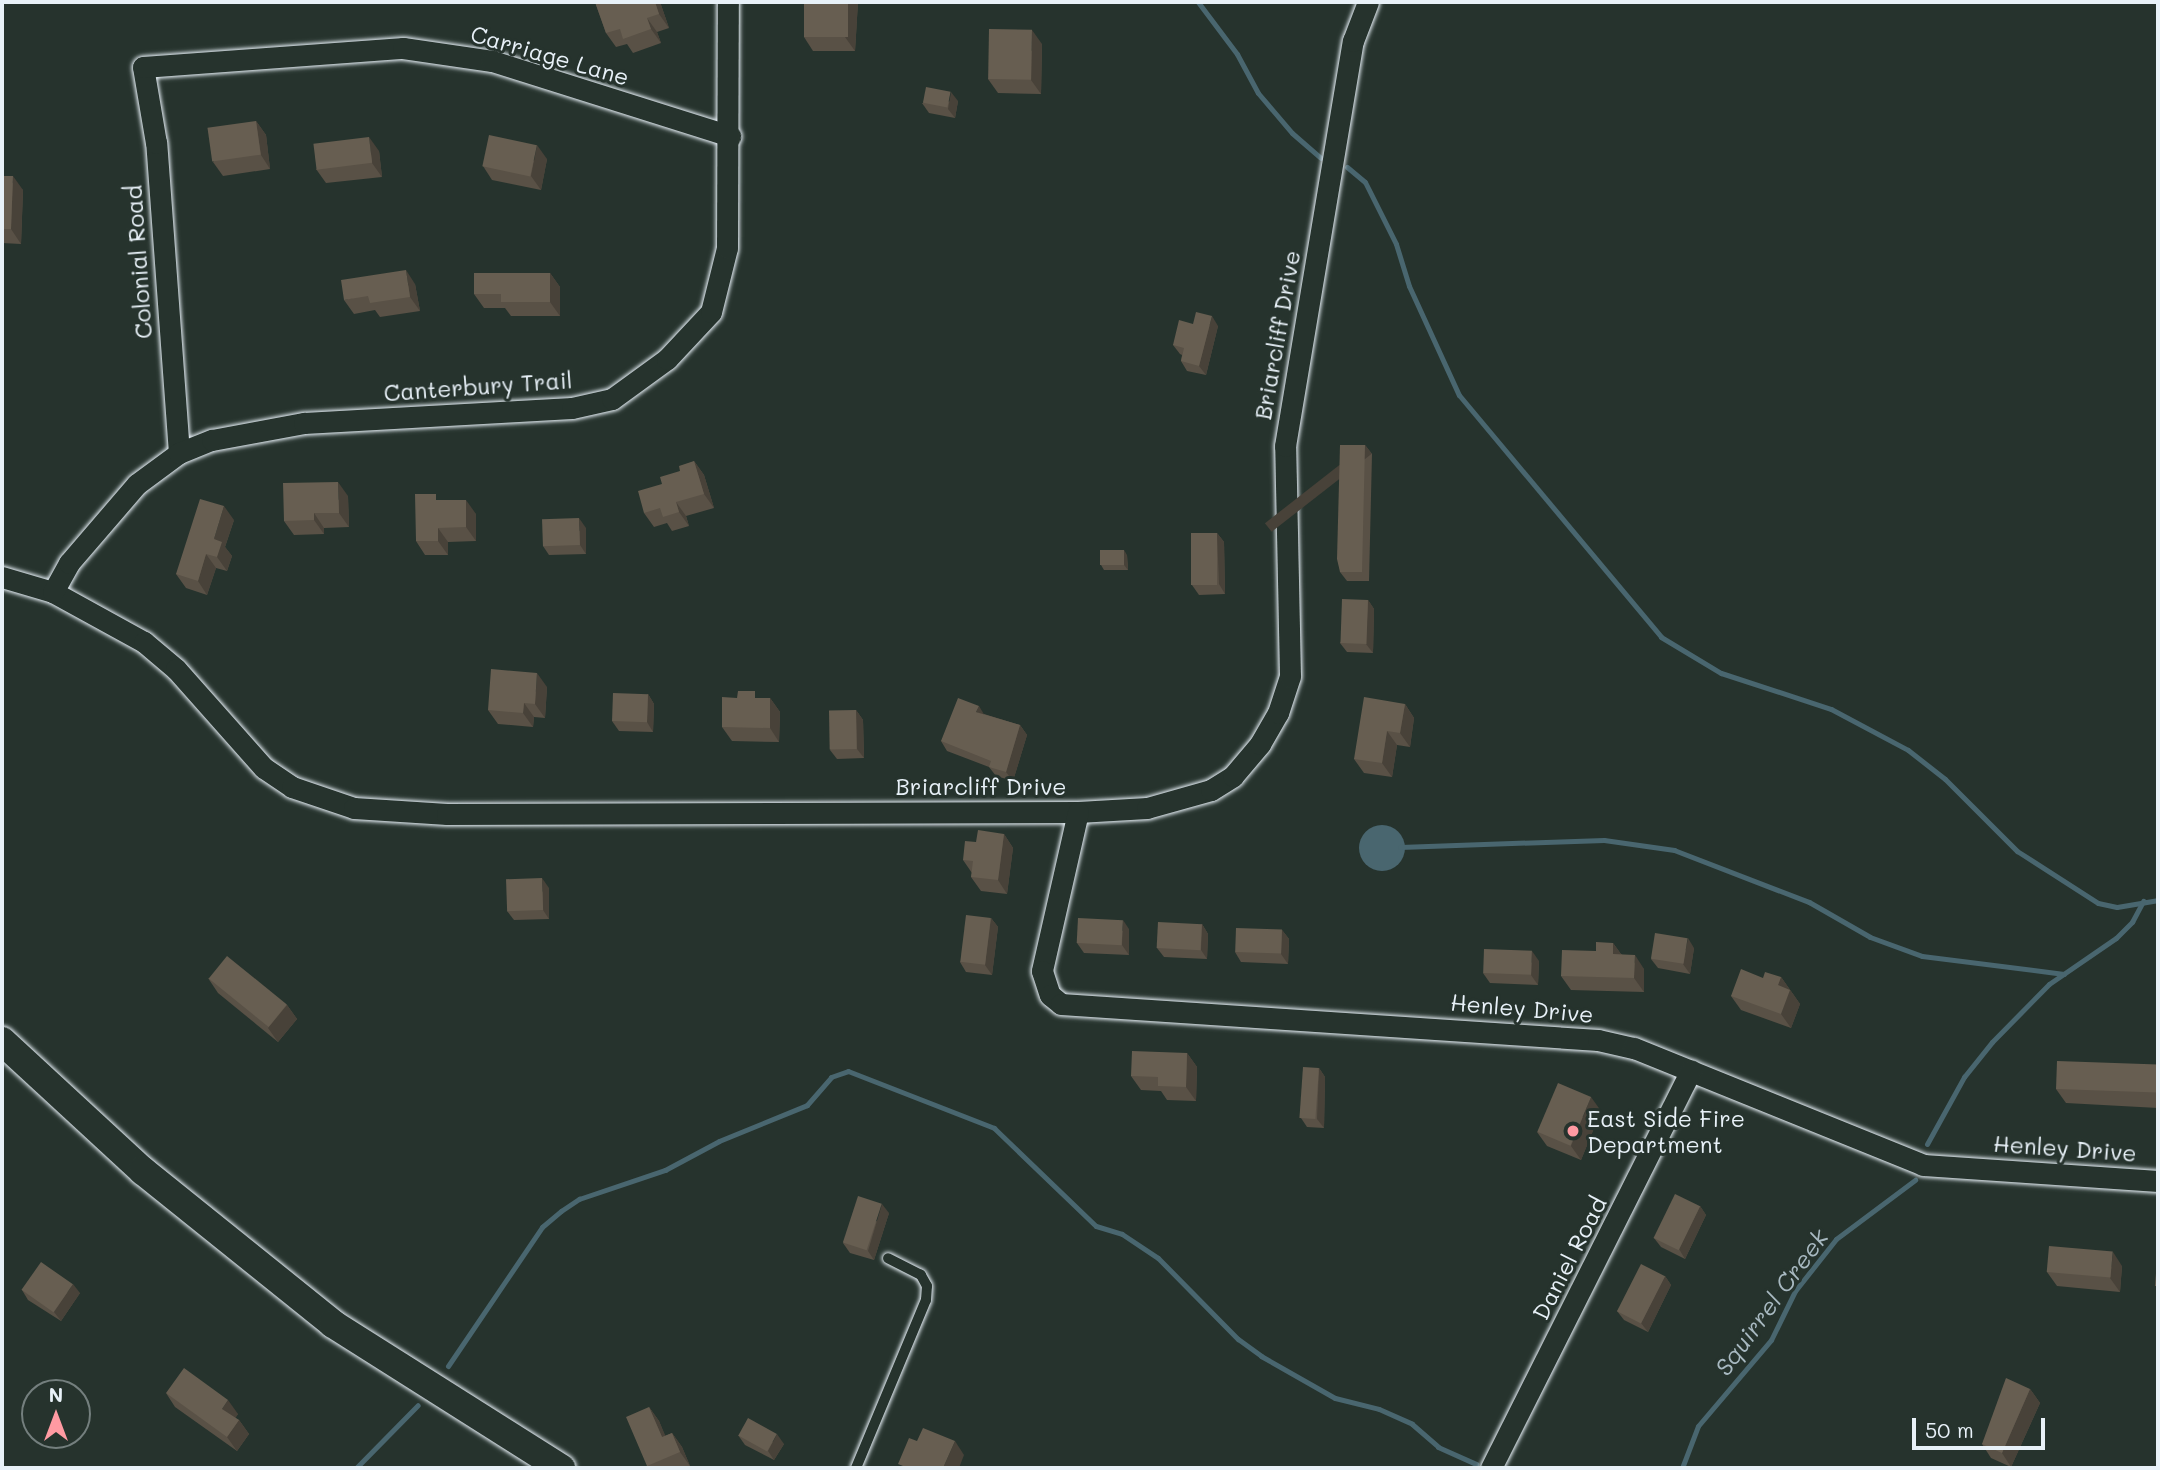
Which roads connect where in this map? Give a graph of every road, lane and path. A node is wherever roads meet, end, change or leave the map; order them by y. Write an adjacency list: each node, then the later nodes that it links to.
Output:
1 (728, 2): 4 (street, Canterbury Trail)
2 (1368, 2): 8 (street, Briarcliff Drive)
3 (143, 67): 4 (street, Carriage Lane); 5 (street, Colonial Road)
4 (730, 136): 5 (street, Canterbury Trail)
5 (179, 453): 7 (street, Canterbury Trail)
6 (2, 577): 7 (street, Briarcliff Drive)
7 (54, 592): 8 (street, Briarcliff Drive)
8 (1078, 812): 10 (street, Henley Drive)
9 (2, 1041): 13 (main road)
10 (1690, 1071): 11 (street, Henley Drive); 15 (street, Daniel Road)
11 (2158, 1181)
12 (888, 1258): 14 (lane)
13 (561, 1468)
14 (856, 1468)
15 (1491, 1468)

